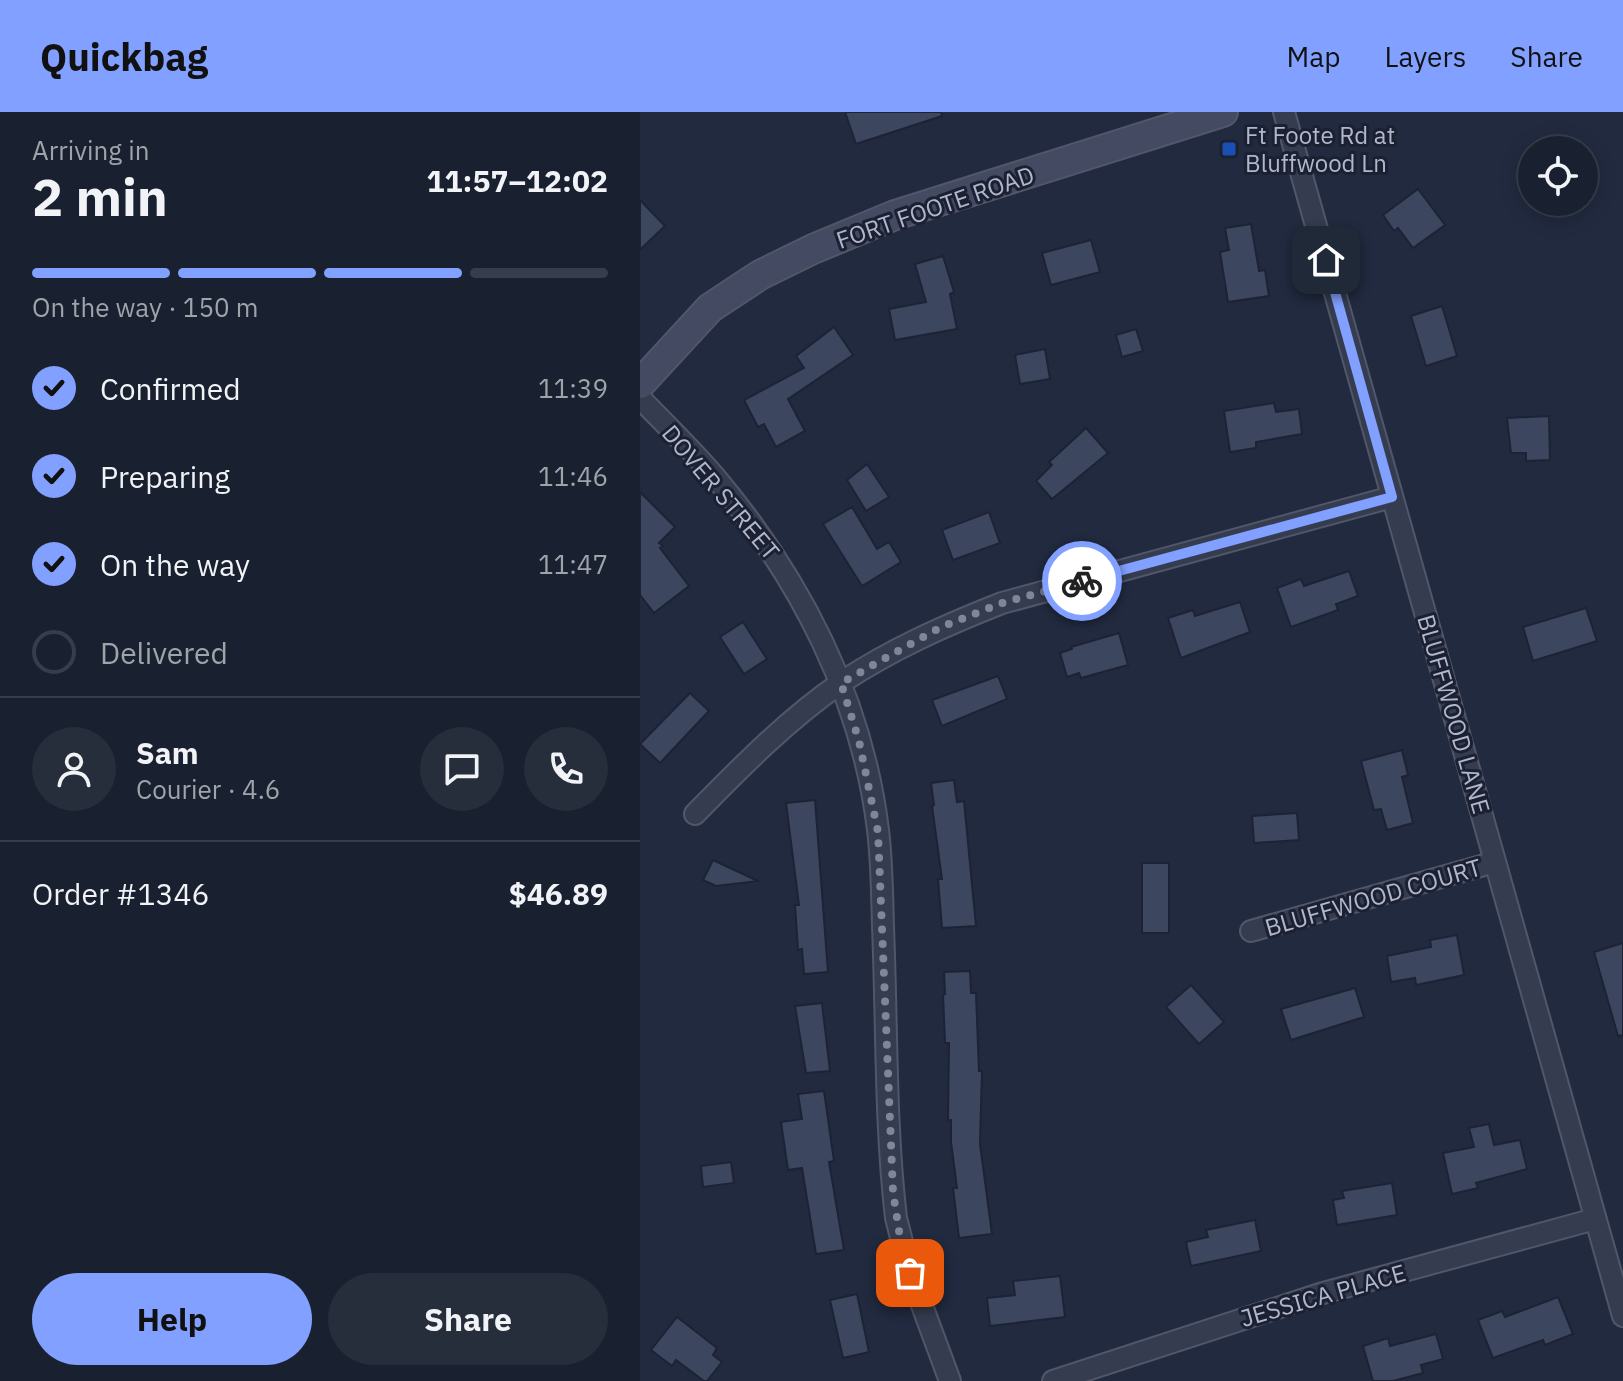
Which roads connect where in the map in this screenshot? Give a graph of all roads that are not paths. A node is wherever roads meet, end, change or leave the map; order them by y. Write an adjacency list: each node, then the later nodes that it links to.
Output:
1 (1223, 112): 3 (street, FORT FOOTE ROAD)
2 (1284, 112): 5 (street, BLUFFWOOD LANE)
3 (640, 384)
4 (640, 398): 6 (street, DOVER STREET)
5 (1392, 497): 6 (street); 8 (street, BLUFFWOOD LANE)
6 (841, 683): 7 (street); 12 (street, DOVER STREET)
7 (695, 814)
8 (1495, 862): 9 (street, BLUFFWOOD COURT); 10 (street, BLUFFWOOD LANE)
9 (1251, 931)
10 (1595, 1219): 11 (street, BLUFFWOOD LANE); 13 (street, JESSICA PLACE)
11 (1623, 1316)
12 (950, 1381)
13 (1053, 1381)

